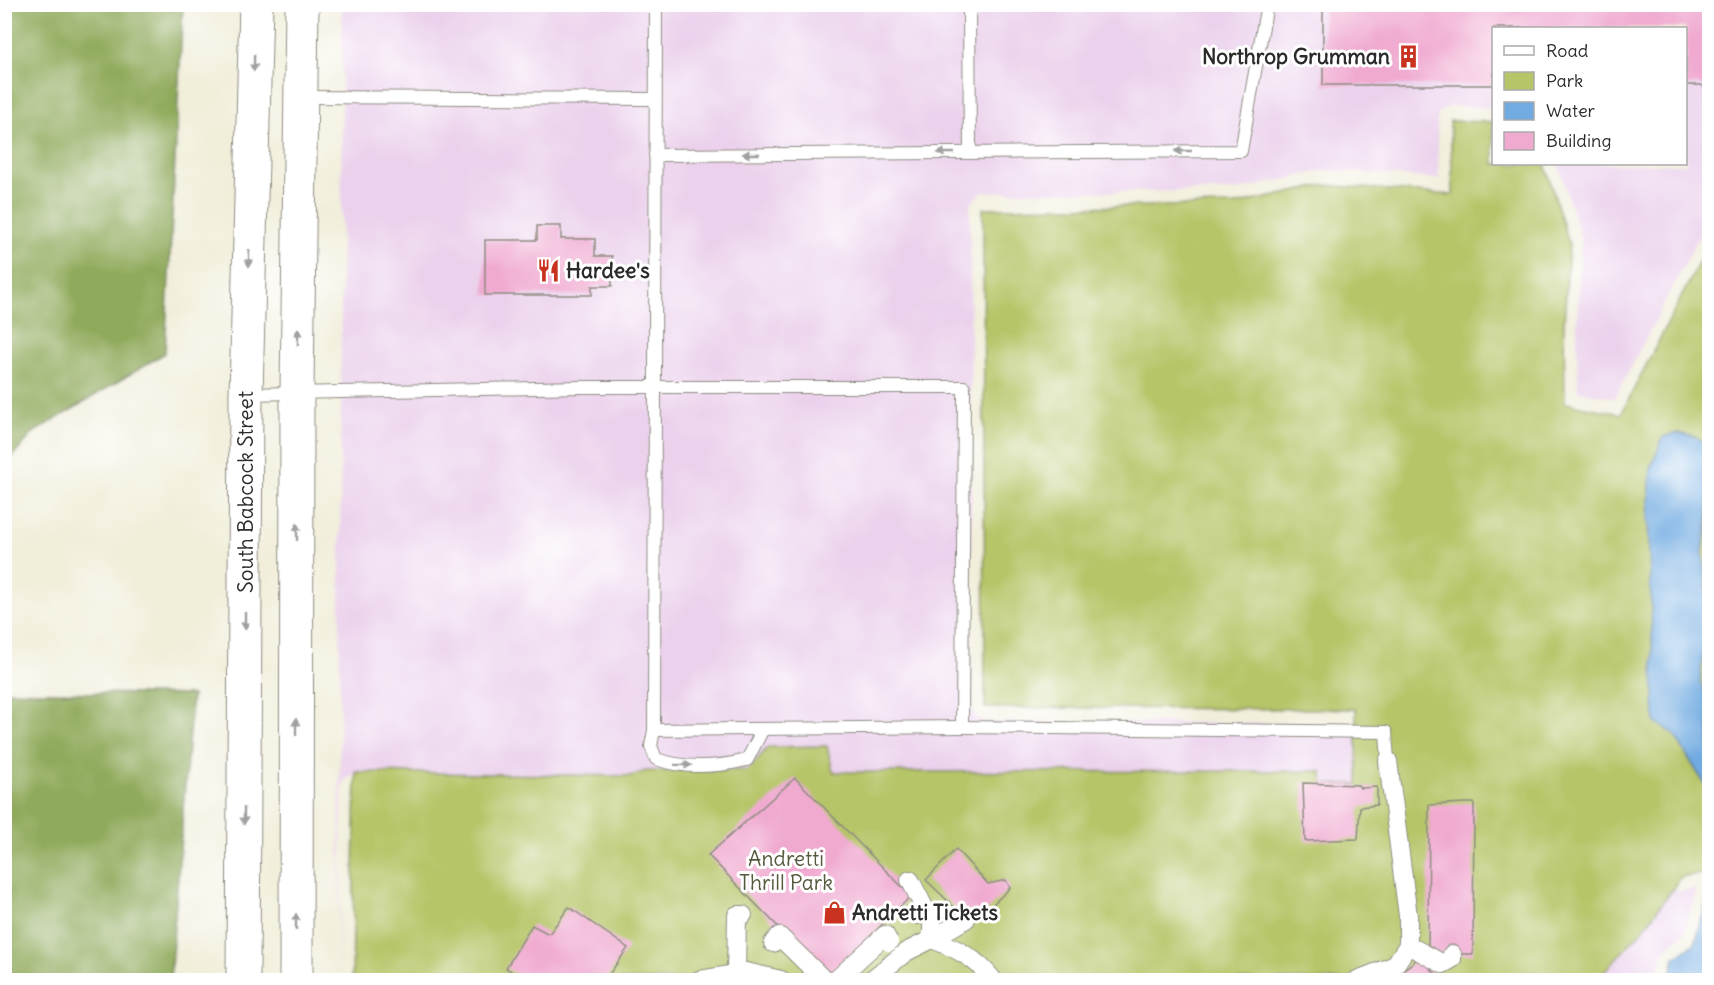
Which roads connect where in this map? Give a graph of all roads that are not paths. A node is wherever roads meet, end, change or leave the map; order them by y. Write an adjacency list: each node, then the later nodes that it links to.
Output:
1 (256, 4): 12 (main road, South Babcock Street, one-way to 12)
2 (302, 4): 6 (main road)
3 (656, 4): 7 (lane)
4 (969, 4): 8 (lane)
5 (1267, 4): 8 (lane, one-way to 8)
6 (301, 97): 7 (lane); 11 (main road, one-way to 6)
7 (655, 99): 9 (lane)
8 (970, 153): 9 (lane, one-way to 9)
9 (655, 155): 10 (lane)
10 (656, 388): 11 (lane); 13 (lane); 15 (lane)
11 (297, 392): 12 (lane); 30 (main road, one-way to 11)
12 (246, 394): 29 (main road, South Babcock Street, one-way to 29)
13 (962, 727): 14 (lane); 16 (lane)
14 (764, 729): 15 (lane); 15 (lane, one-way to 14)
15 (654, 730)
16 (1388, 761): 24 (street)
17 (910, 880): 21 (street)
18 (743, 915): 26 (street)
19 (966, 919): 21 (street)
20 (867, 939): 27 (street)
21 (932, 939): 27 (street); 35 (street)
22 (889, 942): 34 (street, bridge)
23 (772, 943): 33 (street)
24 (1408, 945): 25 (street); 28 (street)
25 (1452, 954)
26 (736, 973): 31 (street); 32 (street)
27 (877, 976)
28 (1381, 976): 36 (street)
29 (243, 981)
30 (296, 981)
31 (699, 981)
32 (781, 981)
33 (824, 981)
34 (836, 981)
35 (993, 981)
36 (1358, 981)

